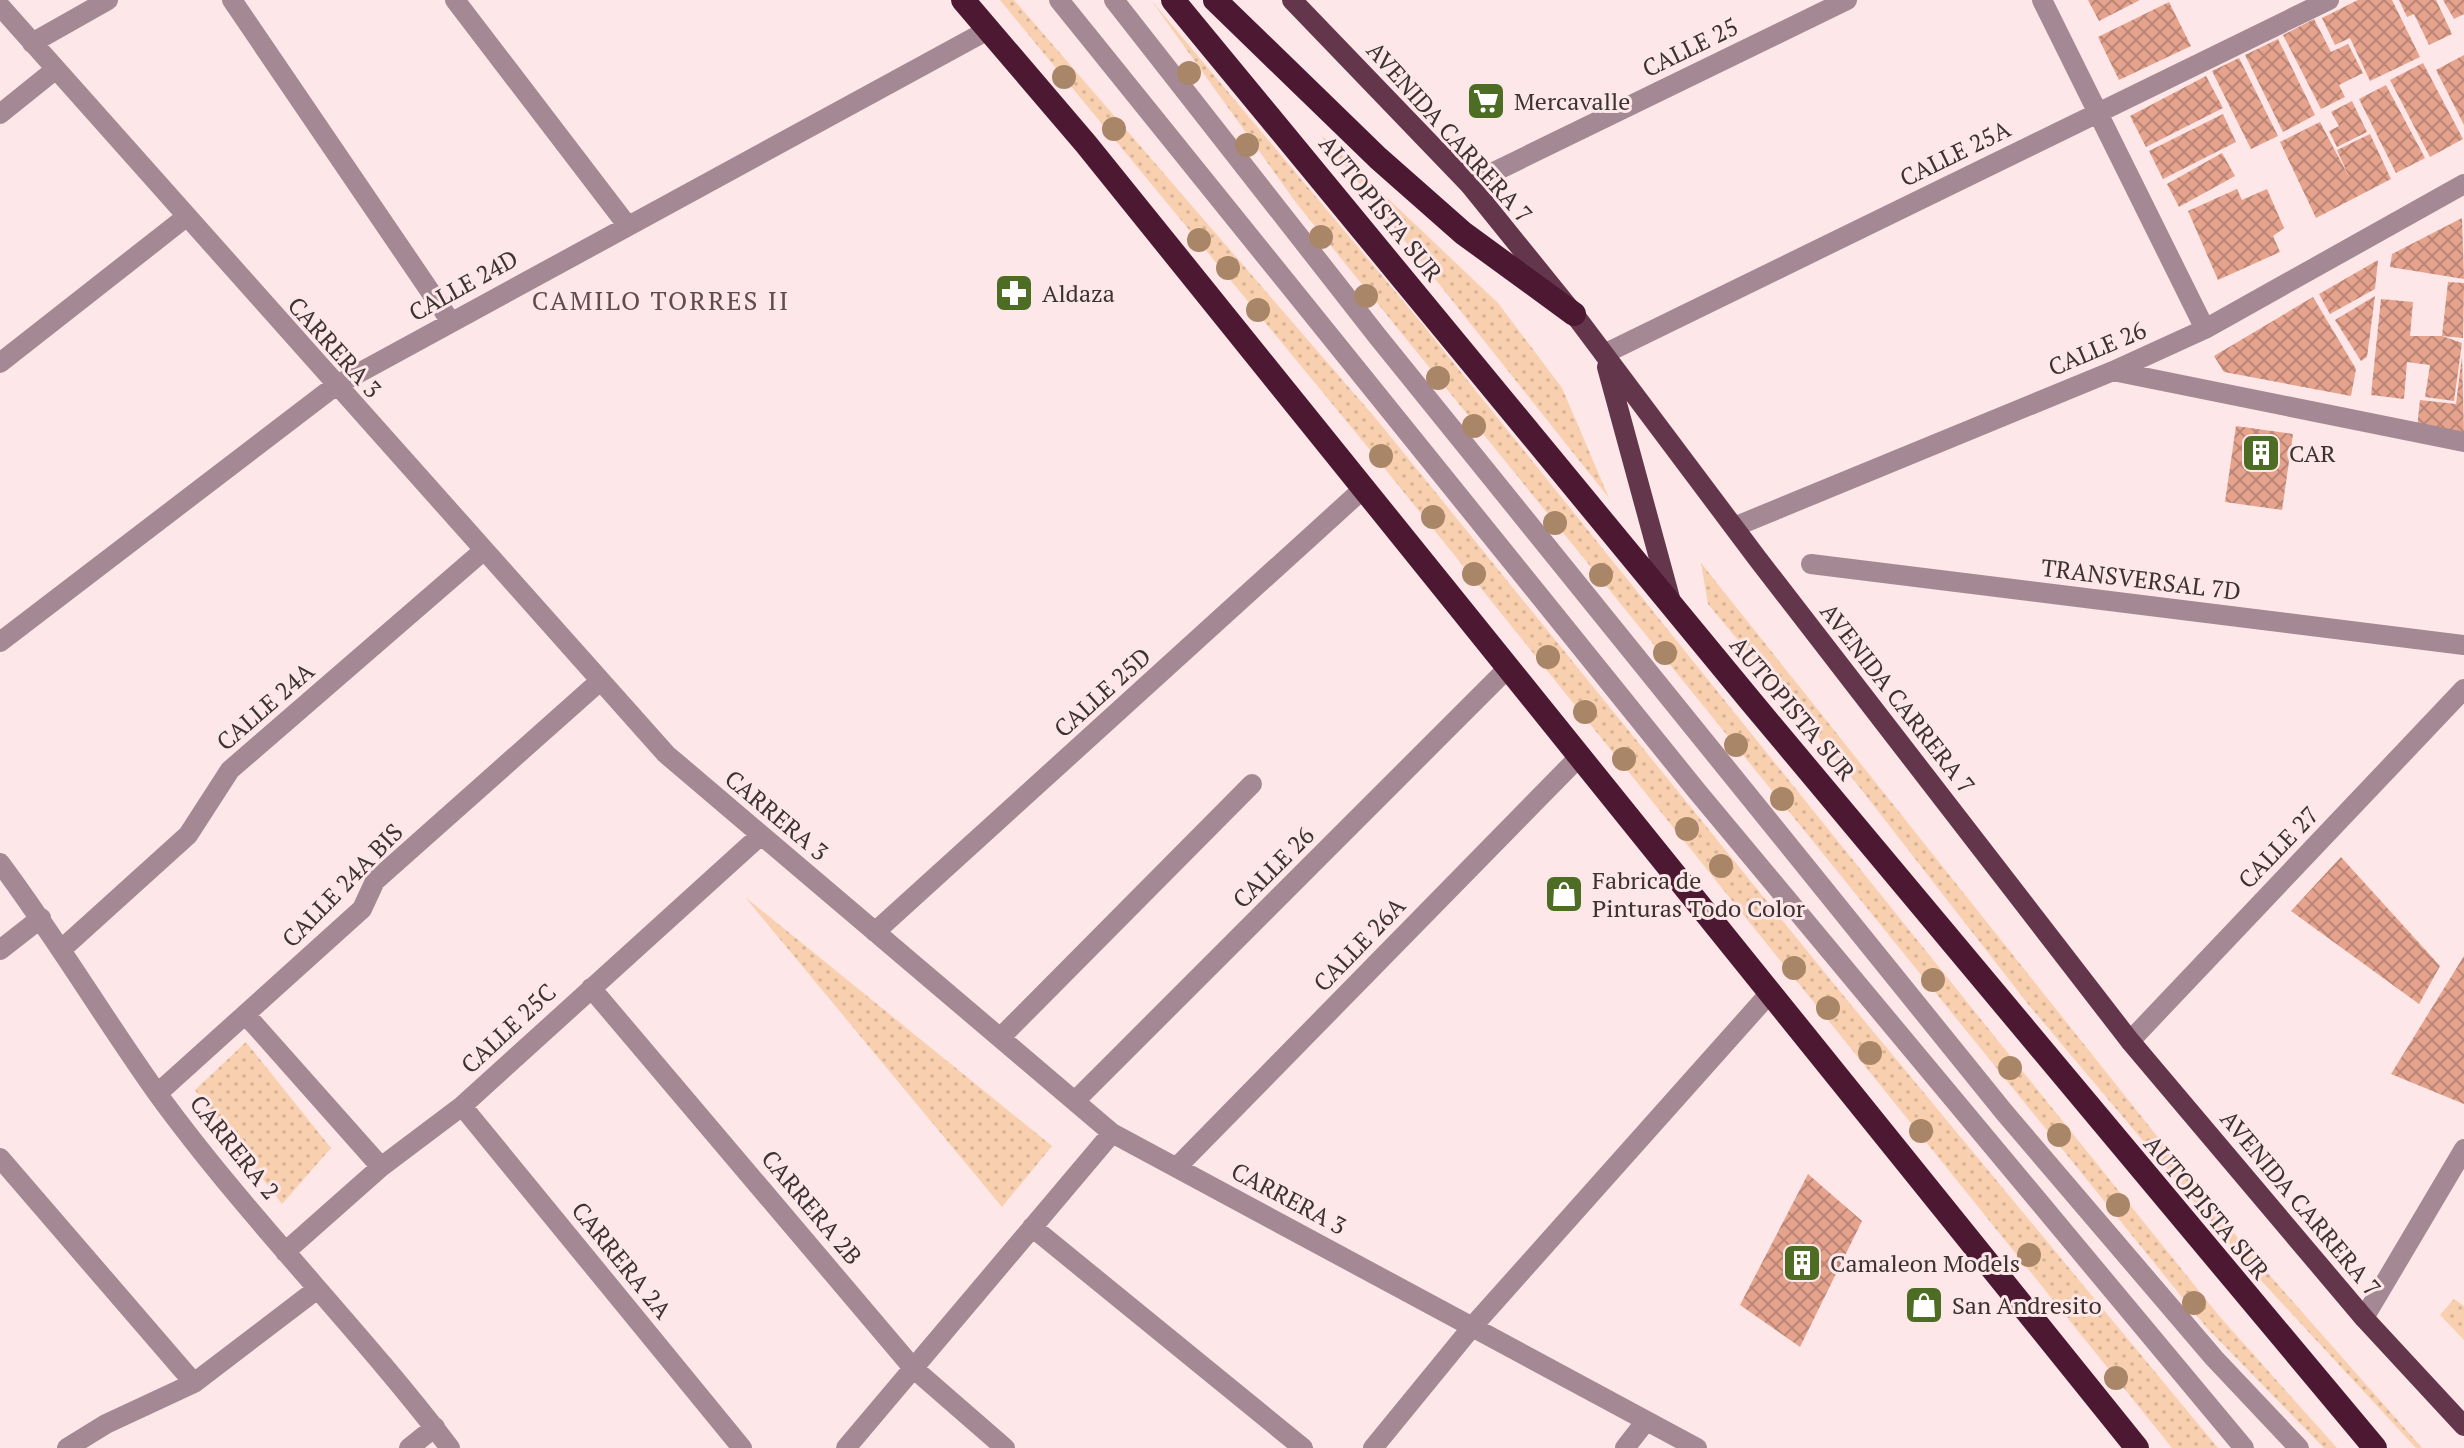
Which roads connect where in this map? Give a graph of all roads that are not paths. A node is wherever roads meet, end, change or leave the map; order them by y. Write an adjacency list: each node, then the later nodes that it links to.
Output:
1 (108, 0): 15 (street)
2 (232, 0): 24 (street)
3 (455, 0): 22 (street)
4 (963, 0): 14 (highway)
5 (1059, 0): 83 (street)
6 (1114, 0): 84 (street)
7 (1173, 0): 35 (highway, AUTOPISTA SUR)
8 (1215, 0): 23 (highway)
9 (1292, 0): 19 (main road, AVENIDA CARRERA 7)
10 (1847, 0): 19 (street, CALLE 25)
11 (2042, 0): 17 (street)
12 (2329, 0): 17 (street, CALLE 25A)
13 (0, 6): 15 (street, CARRERA 3)
14 (988, 30): 22 (street, CALLE 24D); 31 (highway)
15 (32, 43): 16 (street, CARRERA 3)
16 (56, 69): 18 (street); 21 (street, CARRERA 3)
17 (2098, 113): 25 (street); 26 (street, CALLE 25A)
18 (0, 114)
19 (1469, 184): 23 (main road, AVENIDA CARRERA 7)
20 (2464, 184): 25 (street, CALLE 26)
21 (186, 217): 27 (street); 29 (street, CARRERA 3)
22 (627, 225): 24 (street, CALLE 24D)
23 (1574, 314): 26 (main road, AVENIDA CARRERA 7)
24 (451, 322): 29 (street, CALLE 24D)
25 (2205, 329): 28 (street, CALLE 26)
26 (1604, 354): 32 (main road, AVENIDA CARRERA 7); 35 (main road)
27 (0, 363)
28 (2113, 371): 30 (street); 32 (street, CALLE 26)
29 (335, 386): 33 (street, CARRERA 3); 36 (street, CALLE 24D)
30 (2464, 442)
31 (1363, 489): 38 (highway); 46 (street, CALLE 25D)
32 (1734, 527): 53 (main road, AVENIDA CARRERA 7)
33 (483, 551): 39 (street, CARRERA 3); 47 (street, CALLE 24A)
34 (1811, 564): 37 (street, TRANSVERSAL 7D)
35 (1672, 606): 85 (highway, AUTOPISTA SUR)
36 (0, 642)
37 (2464, 645)
38 (1507, 669): 41 (highway); 55 (street, CALLE 26)
39 (600, 681): 43 (street, CARRERA 3); 51 (street, CALLE 24A BIS)
40 (2464, 689): 53 (street, CALLE 27)
41 (1578, 758): 50 (highway); 61 (street, CALLE 26A)
42 (1252, 784): 52 (street)
43 (761, 835): 46 (street, CARRERA 3); 49 (street, CALLE 25C)
44 (0, 863): 45 (street, CARRERA 2)
45 (41, 918): 47 (street, CARRERA 2); 48 (street)
46 (875, 932): 52 (street, CARRERA 3)
47 (63, 948): 54 (street, CARRERA 2)
48 (0, 950)
49 (591, 988): 56 (street, CALLE 25C); 67 (street, CARRERA 2B)
50 (1769, 994): 66 (street); 82 (highway)
51 (246, 1015): 54 (street, CALLE 24A BIS); 60 (street)
52 (1000, 1038): 55 (street, CARRERA 3)
53 (2130, 1041): 65 (main road, AVENIDA CARRERA 7)
54 (158, 1093): 63 (street, CARRERA 2)
55 (1075, 1101): 57 (street, CARRERA 3)
56 (462, 1106): 60 (street, CALLE 25C); 75 (street, CARRERA 2A)
57 (1112, 1133): 61 (street, CARRERA 3); 62 (street)
58 (2464, 1149): 65 (street)
59 (0, 1158): 68 (street)
60 (381, 1167): 63 (street, CALLE 25C)
61 (1177, 1167): 66 (street, CARRERA 3)
62 (1032, 1227): 67 (street); 78 (street)
63 (285, 1252): 64 (street, CARRERA 2)
64 (316, 1290): 68 (street); 71 (street, CARRERA 2)
65 (2364, 1318): 70 (main road, AVENIDA CARRERA 7)
66 (1472, 1327): 69 (street, CARRERA 3); 79 (street)
67 (913, 1368): 76 (street); 77 (street, CARRERA 2B)
68 (194, 1383): 72 (street)
69 (1646, 1421): 80 (street); 81 (street, CARRERA 3)
70 (2464, 1426)
71 (435, 1427): 73 (street); 74 (street, CARRERA 2)
72 (67, 1448)
73 (409, 1448)
74 (450, 1448)
75 (742, 1448)
76 (846, 1448)
77 (1005, 1448)
78 (1303, 1448)
79 (1373, 1448)
80 (1625, 1448)
81 (1697, 1448)
82 (2137, 1448)
83 (2244, 1448)
84 (2299, 1448)
85 (2375, 1448)

